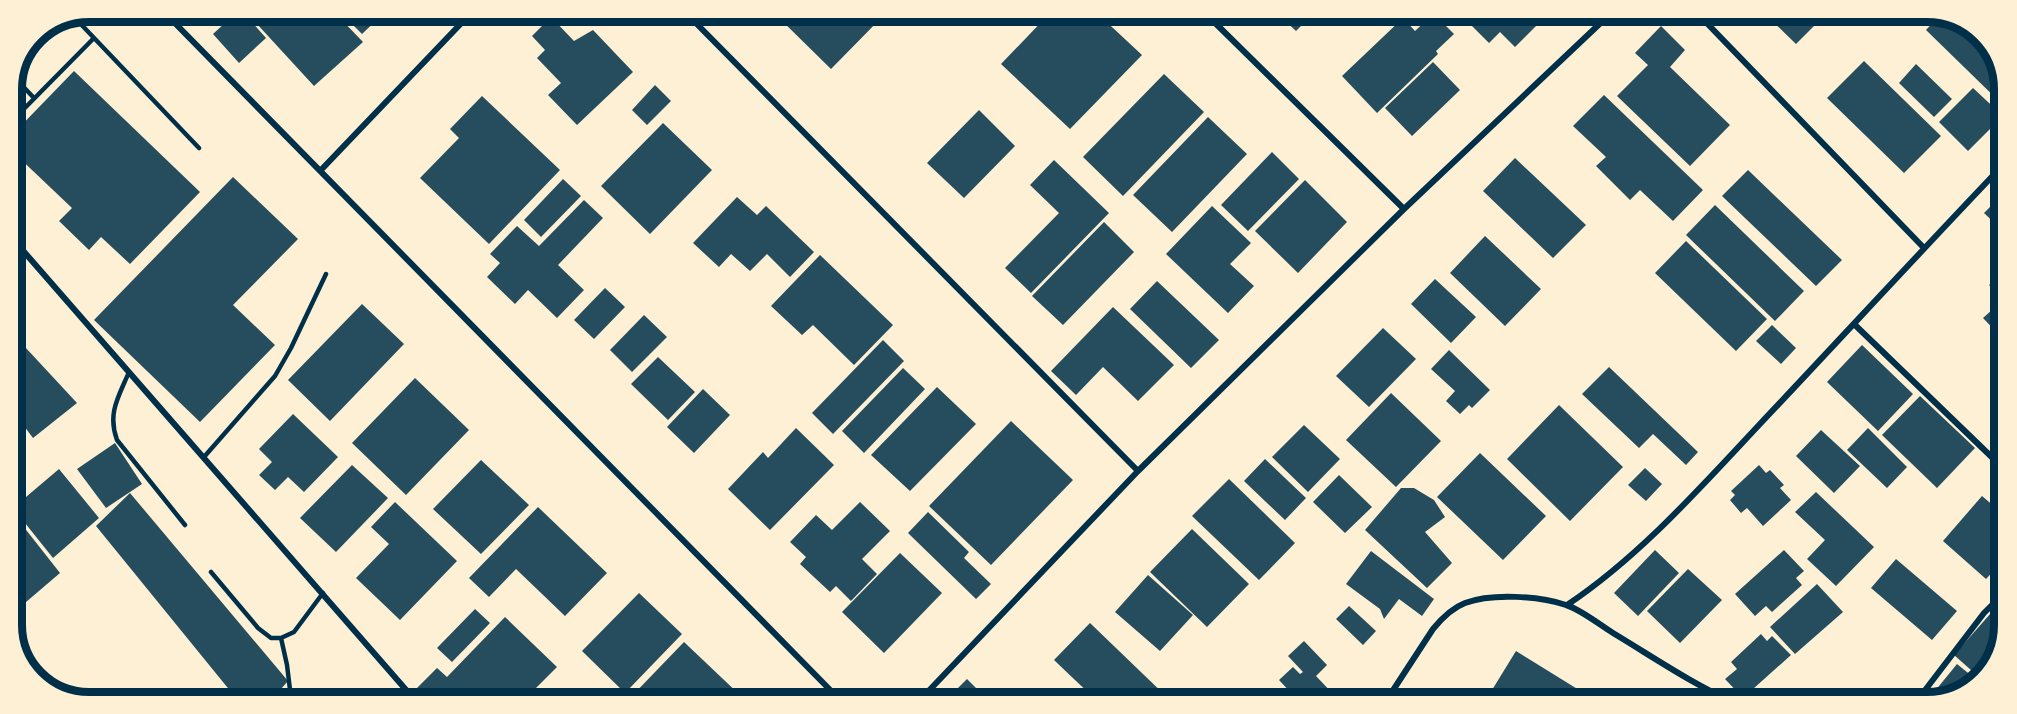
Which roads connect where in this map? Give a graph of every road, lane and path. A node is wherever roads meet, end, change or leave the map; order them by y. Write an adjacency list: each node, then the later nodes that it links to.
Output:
1 (174, 22): 13 (street)
2 (462, 22): 13 (street)
3 (695, 22): 23 (street)
4 (1214, 22): 15 (street)
5 (1602, 22): 15 (street)
6 (1706, 22): 16 (street)
7 (80, 23): 8 (lane)
8 (94, 38): 10 (lane); 12 (lane)
9 (22, 86): 10 (lane)
10 (34, 98): 11 (lane)
11 (22, 111)
12 (199, 148)
13 (321, 170): 33 (street)
14 (1994, 174): 16 (street)
15 (1404, 209): 23 (street)
16 (1924, 248): 19 (street)
17 (22, 250): 20 (street)
18 (326, 274): 21 (lane)
19 (1854, 324): 22 (street); 28 (street)
20 (129, 371): 21 (street); 24 (lane)
21 (204, 457): 26 (street)
22 (1994, 459)
23 (1138, 471): 34 (street)
24 (185, 525)
25 (211, 572): 29 (lane)
26 (323, 593): 29 (lane); 32 (street)
27 (1994, 603): 38 (street)
28 (1568, 605): 30 (street); 35 (street)
29 (280, 638): 31 (lane)
30 (1703, 688): 36 (street); 37 (street)
31 (290, 692)
32 (408, 692)
33 (832, 692)
34 (928, 692)
35 (1392, 692)
36 (1700, 692)
37 (1712, 692)
38 (1924, 692)

